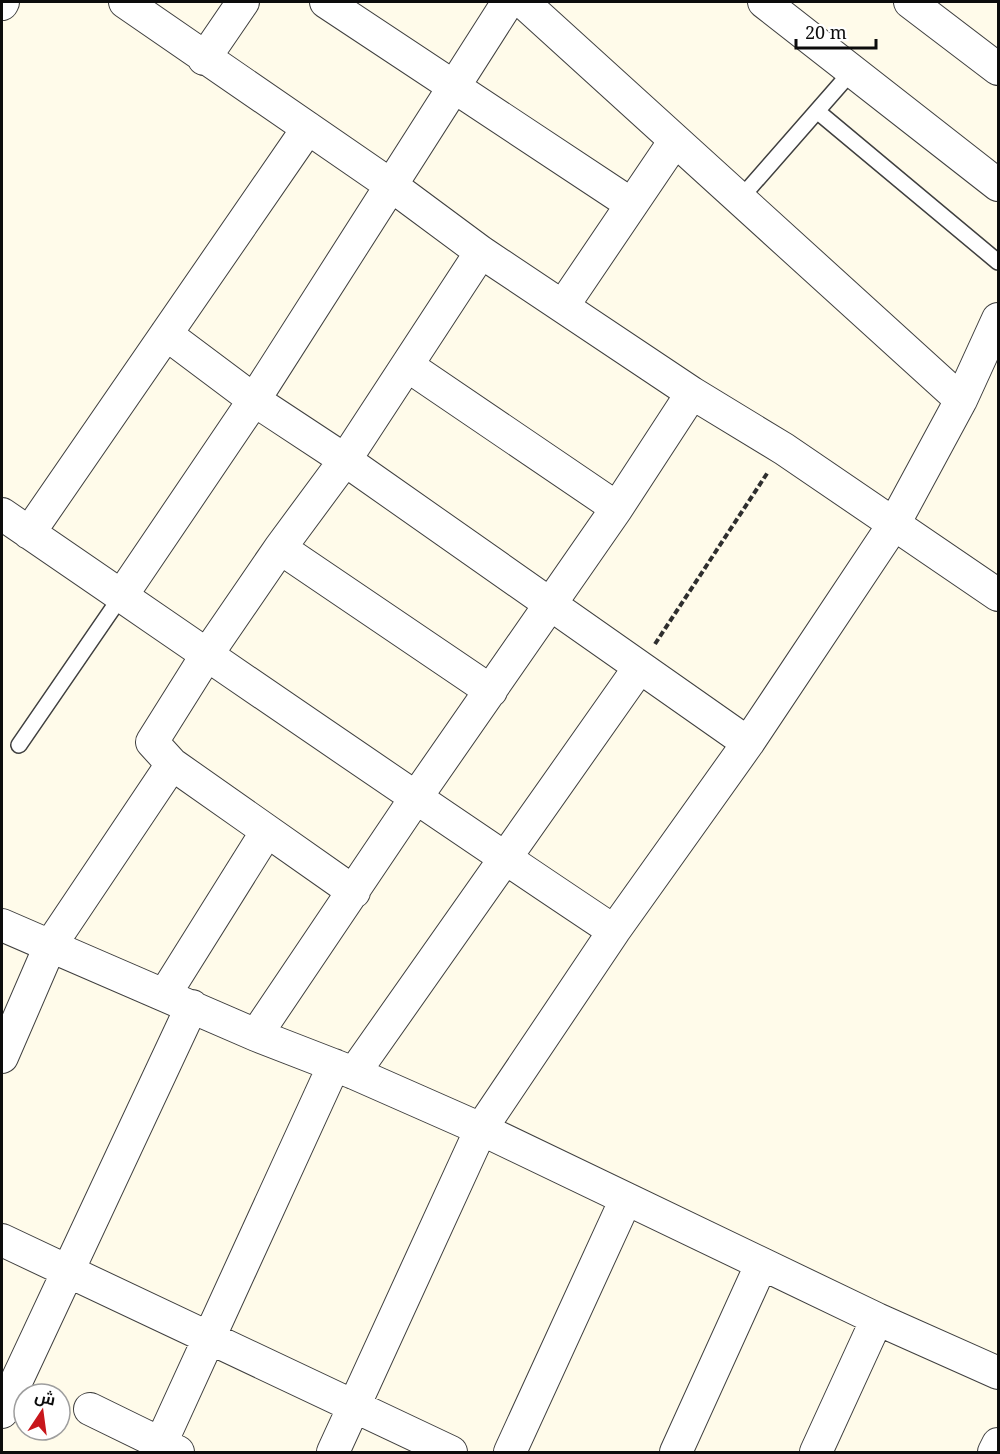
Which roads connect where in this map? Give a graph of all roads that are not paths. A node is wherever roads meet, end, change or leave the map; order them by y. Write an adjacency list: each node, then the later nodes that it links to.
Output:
1 (125, 2): 8 (street)
2 (243, 2): 8 (street)
3 (326, 2): 11 (street)
4 (508, 2): 11 (street)
5 (523, 2): 14 (street)
6 (764, 2): 10 (street)
7 (910, 2): 9 (street)
8 (204, 59): 13 (street)
9 (999, 69)
10 (852, 71): 12 (lane); 15 (street)
11 (453, 86): 16 (street); 18 (street)
12 (818, 111): 17 (lane); 20 (lane)
13 (308, 128): 16 (street); 23 (street)
14 (674, 142): 17 (street); 18 (street)
15 (999, 185)
16 (392, 186): 19 (street); 27 (street)
17 (740, 200): 26 (street)
18 (631, 204): 21 (street)
19 (482, 252): 21 (street); 24 (street)
20 (999, 262)
21 (563, 306): 25 (street)
22 (999, 319): 26 (street)
23 (166, 334): 27 (street); 32 (street)
24 (408, 366): 28 (street); 29 (street)
25 (692, 393): 29 (street); 31 (street)
26 (961, 399): 31 (street)
27 (254, 400): 28 (street); 35 (street)
28 (345, 460): 33 (street); 36 (street)
29 (617, 508): 36 (street)
30 (2, 514): 32 (street)
31 (894, 524): 34 (street); 40 (street)
32 (29, 532): 35 (street)
33 (280, 548): 37 (street); 39 (street)
34 (998, 594)
35 (122, 595): 37 (street); 41 (lane)
36 (551, 603): 38 (street); 39 (street)
37 (206, 656): 42 (street); 43 (street)
38 (639, 668): 40 (street); 45 (street)
39 (491, 691): 43 (street)
40 (748, 743): 48 (street)
41 (19, 745)
42 (172, 764): 44 (street); 49 (street)
43 (417, 796): 45 (street); 46 (street)
44 (267, 831): 46 (street); 50 (street)
45 (504, 858): 48 (street); 53 (street)
46 (354, 892): 51 (street)
47 (2, 925): 49 (street)
48 (614, 931): 54 (street)
49 (50, 946): 50 (street); 52 (street)
50 (178, 1000): 51 (street); 58 (street)
51 (256, 1035): 53 (street)
52 (2, 1057)
53 (344, 1069): 54 (street); 60 (street)
54 (481, 1129): 55 (street); 62 (street)
55 (626, 1199): 57 (street); 70 (street)
56 (2, 1240): 58 (street)
57 (761, 1265): 59 (street); 71 (street)
58 (69, 1272): 60 (street); 64 (street)
59 (877, 1319): 61 (street); 72 (street)
60 (210, 1339): 62 (street); 67 (street)
61 (999, 1373)
62 (354, 1407): 68 (street); 69 (street)
63 (90, 1409): 65 (street)
64 (2, 1412)
65 (125, 1440): 67 (street)
66 (999, 1444): 73 (street)
67 (170, 1448)
68 (333, 1452)
69 (451, 1452)
70 (510, 1452)
71 (676, 1452)
72 (816, 1452)
73 (994, 1452)

